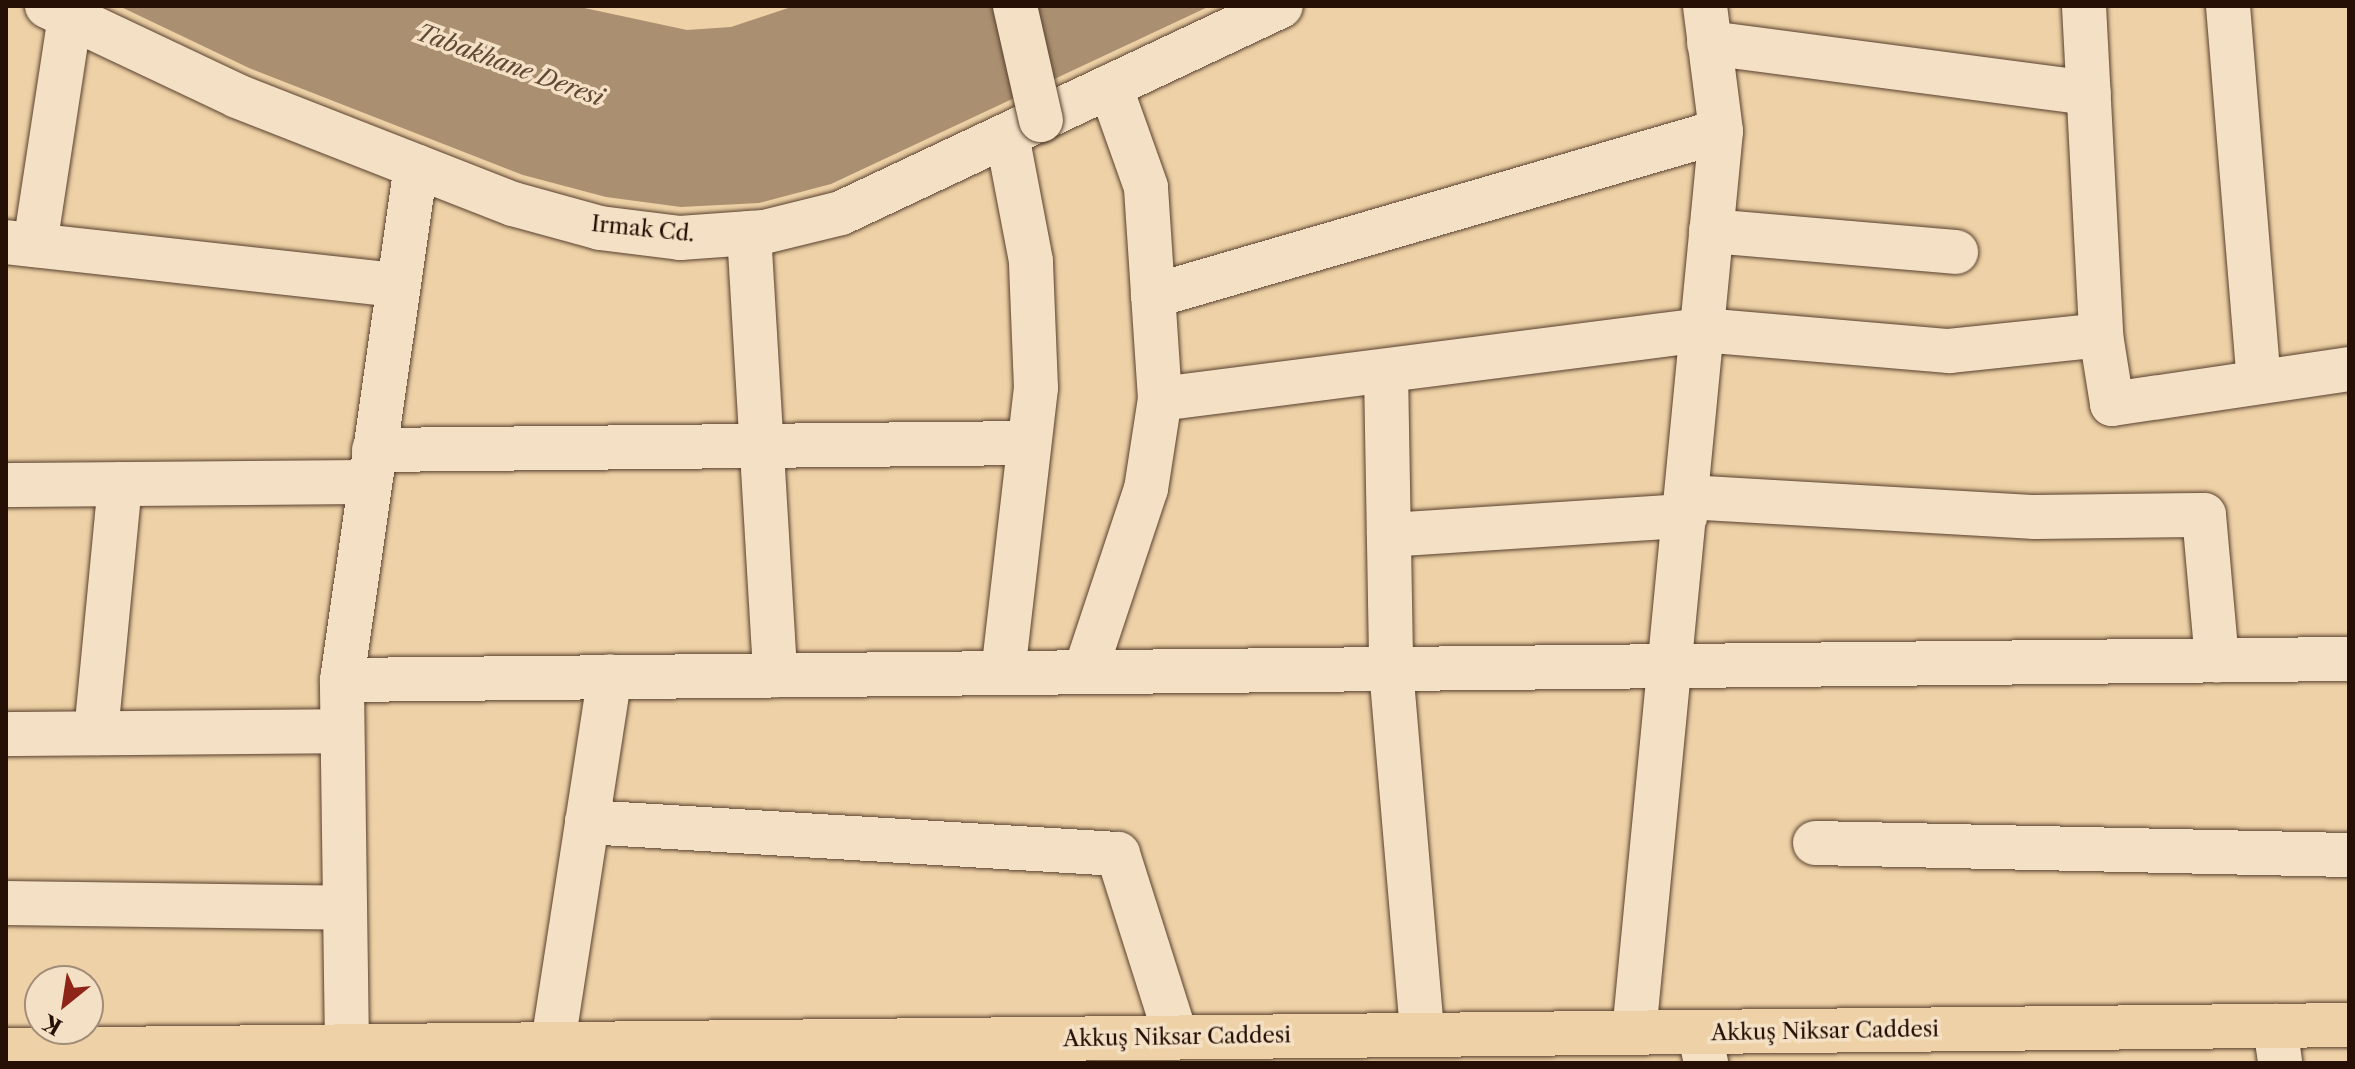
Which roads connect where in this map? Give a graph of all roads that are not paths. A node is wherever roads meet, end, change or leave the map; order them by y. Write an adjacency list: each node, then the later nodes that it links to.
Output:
1 (1015, 6): 9 (street, bridge)
2 (1281, 6): 7 (street, Irmak Cd.)
3 (2084, 6): 8 (street)
4 (2228, 6): 22 (street)
5 (59, 11): 11 (street, Irmak Cd.); 14 (street)
6 (1707, 25): 8 (street); 10 (street)
7 (1110, 86): 9 (street, Irmak Cd.); 17 (street)
8 (2089, 93): 19 (street)
9 (1024, 128): 13 (street, Irmak Cd.); 24 (street)
10 (1721, 131): 12 (street); 17 (street)
11 (416, 166): 13 (street, Irmak Cd.); 16 (street)
12 (1711, 231): 15 (street); 18 (street)
13 (749, 233): 25 (street)
14 (21, 244): 16 (street)
15 (1956, 252)
16 (398, 285): 26 (street)
17 (1153, 296): 23 (street)
18 (1702, 330): 19 (street); 21 (street); 29 (street)
19 (2101, 335): 22 (street)
20 (2349, 369): 22 (street)
21 (1386, 371): 23 (street); 30 (street)
22 (2259, 382)
23 (1160, 399): 35 (street)
24 (1029, 443): 25 (street); 36 (street)
25 (759, 446): 26 (street); 37 (street)
26 (372, 466): 27 (street); 39 (street)
27 (120, 484): 28 (street); 41 (street)
28 (6, 485)
29 (1686, 507): 30 (street); 32 (street); 33 (street)
30 (1389, 535): 34 (street)
31 (2349, 659): 32 (street)
32 (2217, 660): 33 (street)
33 (1672, 666): 34 (street); 49 (street)
34 (1391, 669): 35 (street); 52 (street)
35 (1085, 672): 36 (street)
36 (1003, 673): 37 (street)
37 (775, 675): 38 (street)
38 (610, 676): 39 (street); 43 (street)
39 (342, 680): 40 (street)
40 (342, 731): 41 (street); 47 (street)
41 (96, 733): 42 (street)
42 (6, 734)
43 (587, 822): 50 (street); 51 (street)
44 (1815, 843): 45 (street)
45 (2349, 855)
46 (6, 903): 47 (street)
47 (345, 908): 54 (street)
48 (2349, 1025): 53 (main road, Akkuş Niksar Caddesi)
49 (1634, 1033): 52 (main road, Akkuş Niksar Caddesi); 55 (main road, Akkuş Niksar Caddesi)
50 (1176, 1037): 51 (main road, Akkuş Niksar Caddesi); 52 (main road, Akkuş Niksar Caddesi)
51 (553, 1043): 57 (main road, Akkuş Niksar Caddesi)
52 (1395, 1044)
53 (2278, 1044): 55 (main road, Akkuş Niksar Caddesi)
54 (347, 1047): 56 (main road, Akkuş Niksar Caddesi); 57 (main road, Akkuş Niksar Caddesi)
55 (1703, 1048)
56 (6, 1050)
57 (500, 1054)

